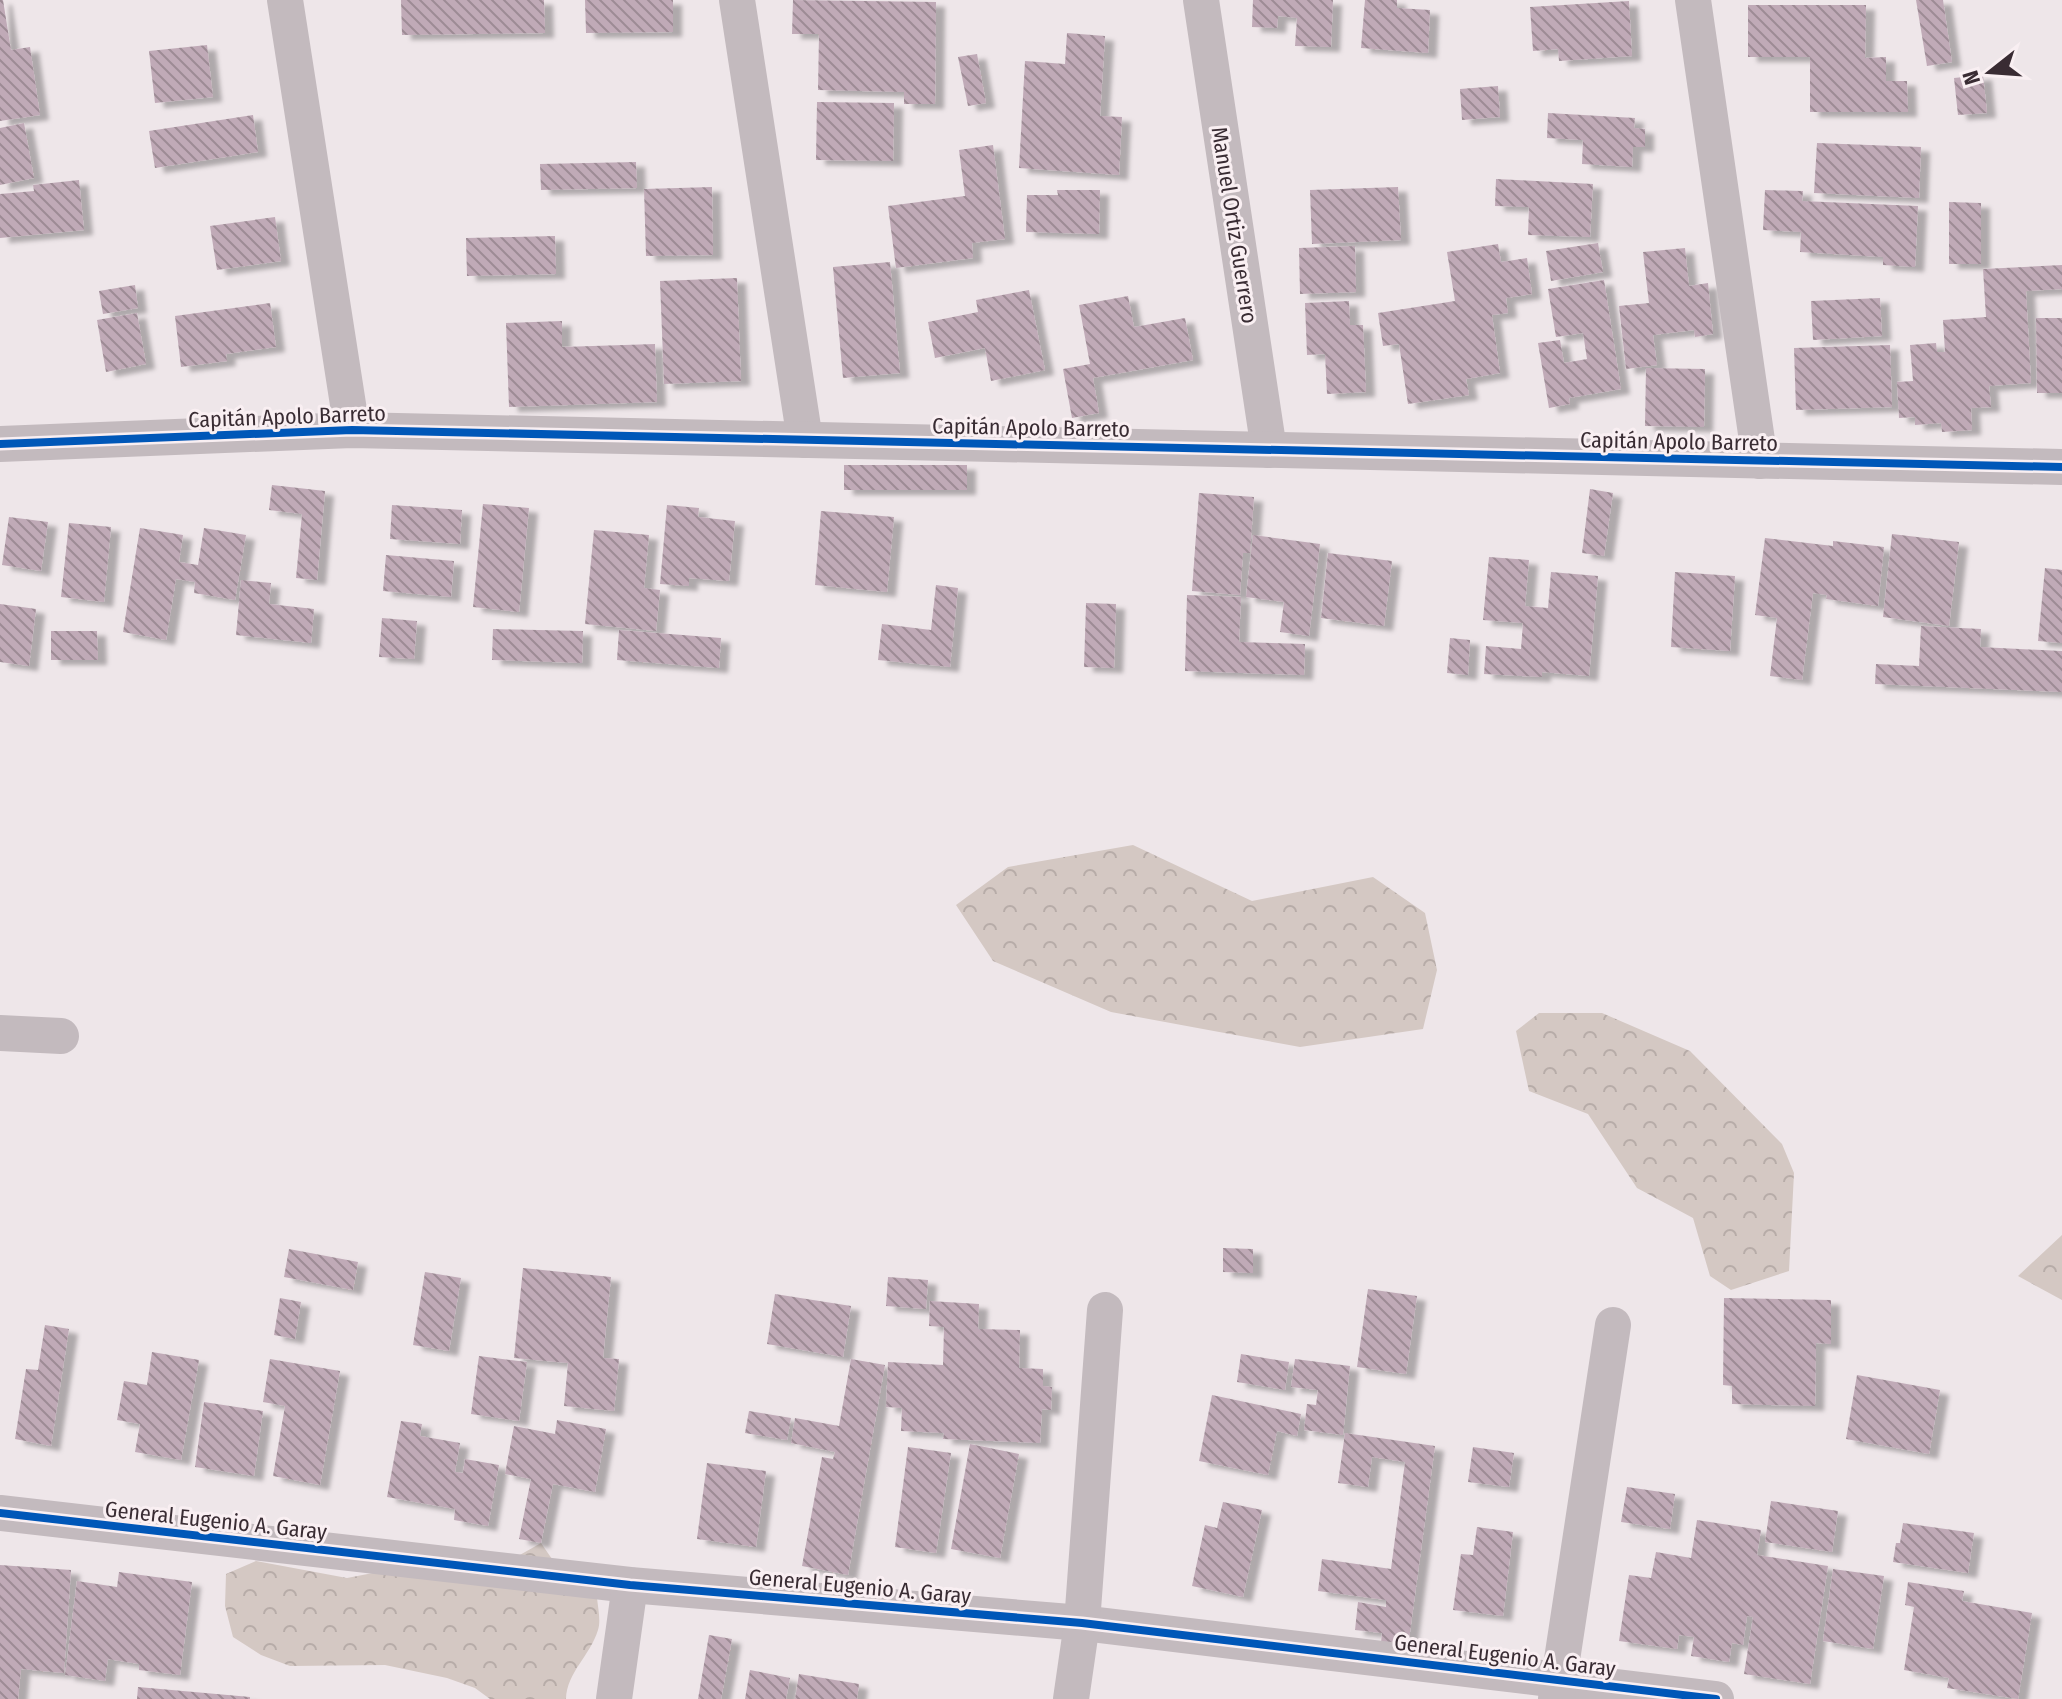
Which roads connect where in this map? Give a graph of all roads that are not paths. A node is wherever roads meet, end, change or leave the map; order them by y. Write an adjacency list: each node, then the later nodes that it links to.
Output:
1 (285, 0): 5 (street)
2 (737, 0): 6 (street)
3 (1201, 0): 8 (street, Manuel Ortiz Guerrero)
4 (1693, 0): 9 (street)
5 (352, 430): 6 (street, Capitán Apolo Barreto); 7 (street, Capitán Apolo Barreto)
6 (805, 440): 8 (street, Capitán Apolo Barreto)
7 (0, 444)
8 (1269, 450): 9 (street, Capitán Apolo Barreto)
9 (1760, 461): 10 (street, Capitán Apolo Barreto)
10 (2062, 467)
11 (0, 1033): 12 (street)
12 (61, 1036)
13 (1105, 1310): 17 (street)
14 (1613, 1325): 18 (street)
15 (0, 1513): 16 (street, General Eugenio A. Garay)
16 (630, 1585): 17 (street, General Eugenio A. Garay); 19 (street)
17 (1082, 1623): 18 (street, General Eugenio A. Garay); 20 (street)
18 (1558, 1689): 21 (street, General Eugenio A. Garay)
19 (614, 1699)
20 (1071, 1699)
21 (1716, 1699)

